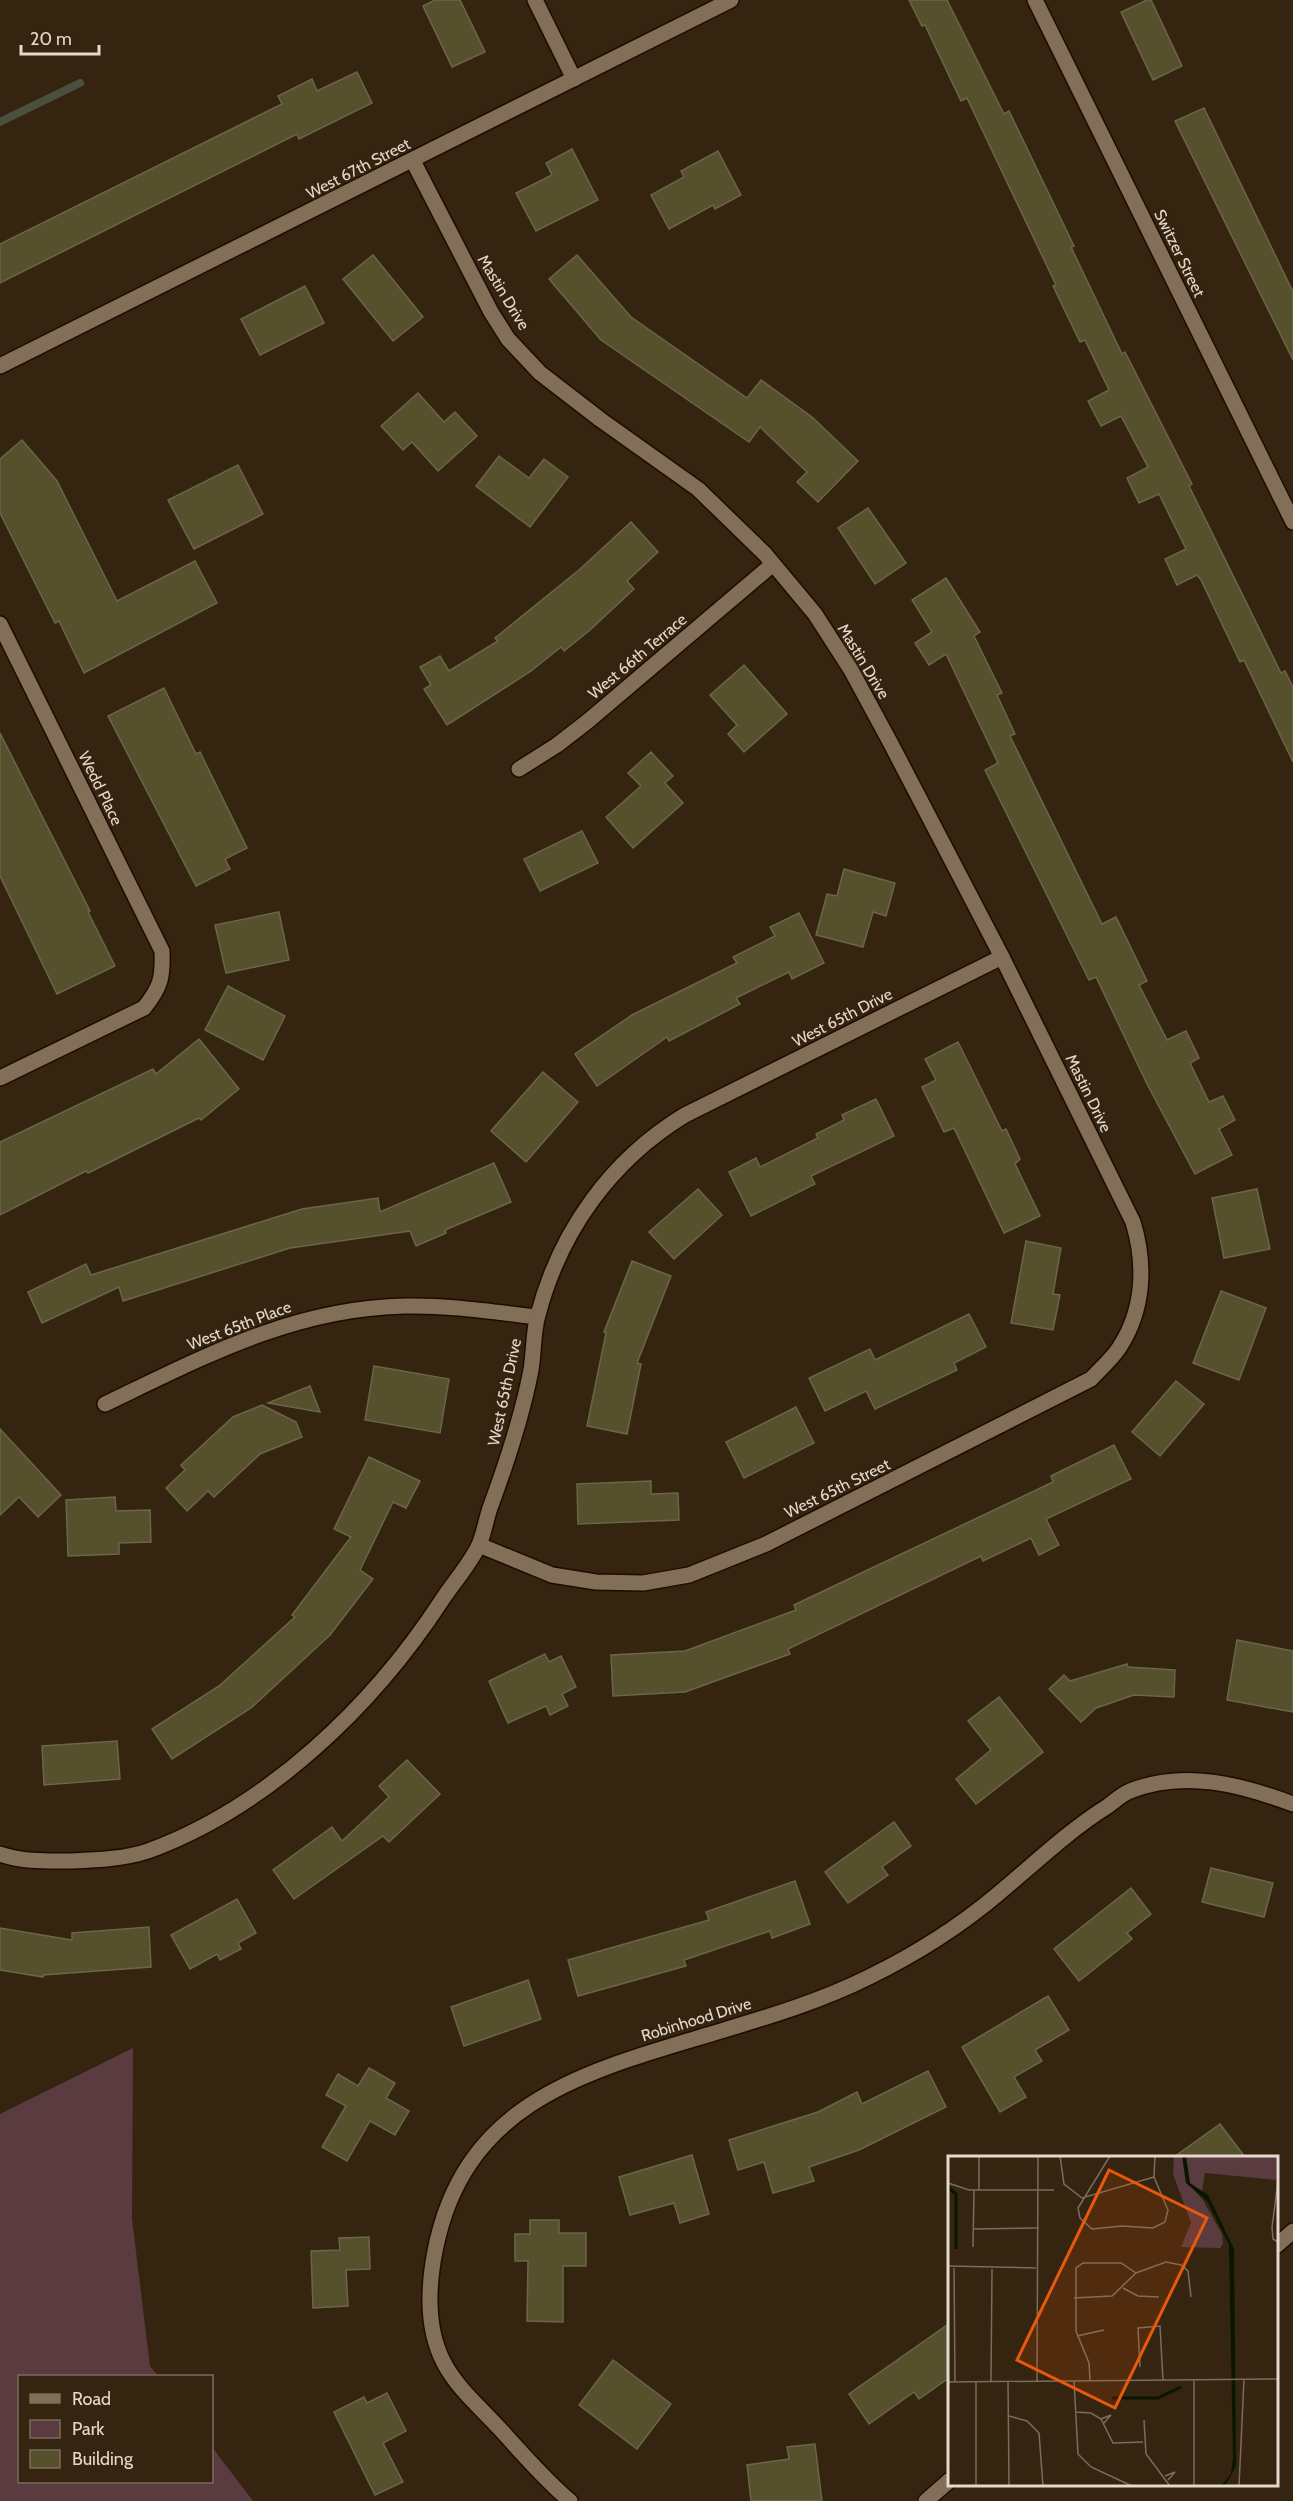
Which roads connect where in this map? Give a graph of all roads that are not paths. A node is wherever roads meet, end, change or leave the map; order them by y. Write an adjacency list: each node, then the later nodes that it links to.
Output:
1 (535, 0): 4 (street)
2 (731, 0): 4 (street, West 67th Street)
3 (1035, 0): 7 (street, Switzer Street)
4 (574, 79): 5 (street, West 67th Street)
5 (413, 161): 6 (street, West 67th Street); 8 (street, Mastin Drive)
6 (0, 366)
7 (1293, 522)
8 (773, 564): 10 (street, West 66th Terrace); 11 (street, Mastin Drive)
9 (0, 624): 12 (street, Wedd Place)
10 (519, 770)
11 (1002, 957): 13 (street, Mastin Drive); 14 (street, West 65th Drive)
12 (0, 1078)
13 (1142, 1282): 16 (street, West 65th Street)
14 (537, 1317): 15 (street, West 65th Place); 16 (street, West 65th Drive)
15 (105, 1404)
16 (478, 1545): 18 (street, West 65th Drive)
17 (1293, 1804): 20 (street, Robinhood Drive)
18 (0, 1854)
19 (948, 2482): 21 (street)
20 (570, 2501)
21 (926, 2501)

